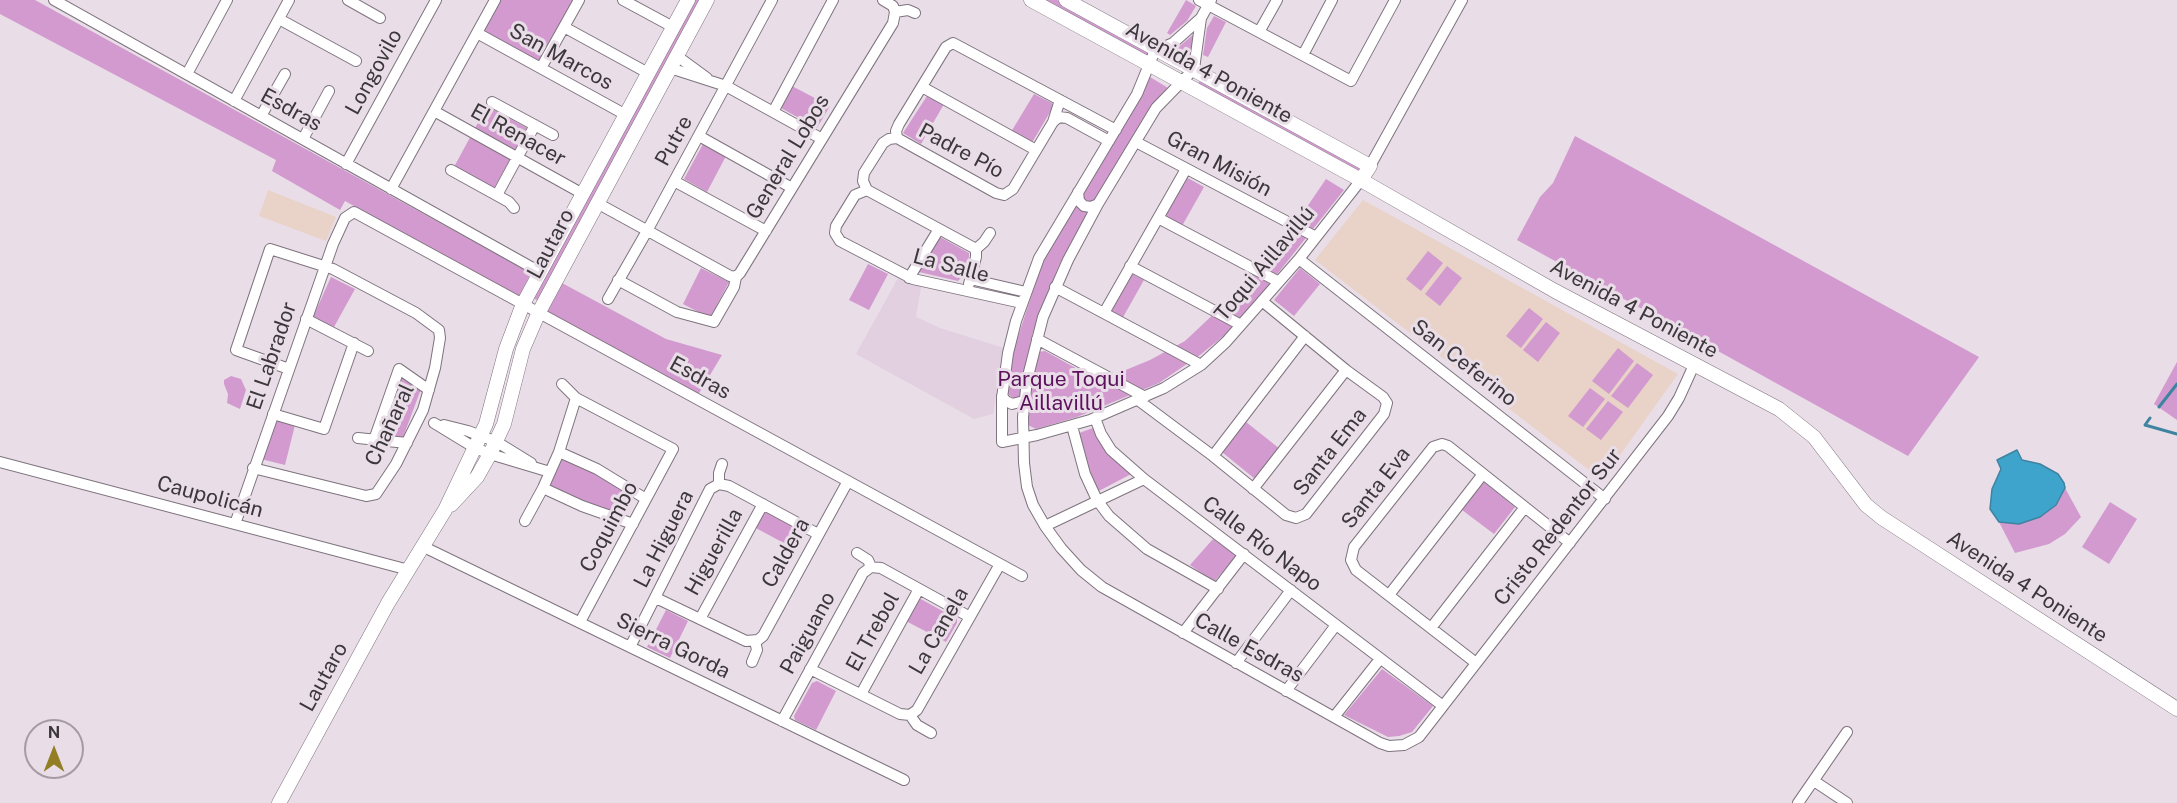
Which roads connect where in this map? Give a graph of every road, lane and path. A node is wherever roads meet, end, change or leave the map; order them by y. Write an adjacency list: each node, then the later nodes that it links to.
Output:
1 (54, 0): 21 (street, Esdras)
2 (227, 0): 39 (street)
3 (289, 0): 26 (street)
4 (348, 0): 24 (street)
5 (436, 0): 64 (street, Longovilo)
6 (495, 0): 30 (street)
7 (579, 0): 27 (street)
8 (623, 0): 28 (street)
9 (688, 0): 28 (street, Lautaro)
10 (707, 0): 34 (street, Lautaro)
11 (772, 0): 42 (street, Putre)
12 (833, 0): 49 (street)
13 (883, 0): 22 (street)
14 (1031, 0): 35 (street, Avenida 4 Poniente)
15 (1066, 0): 31 (street, Avenida 4 Poniente)
16 (1276, 0): 29 (street)
17 (1332, 0): 32 (street)
18 (1395, 0): 32 (street)
19 (1206, 2): 25 (street); 29 (street)
20 (1456, 2): 65 (street, Toqui Aillavillú)
21 (73, 4): 39 (street, Esdras)
22 (895, 12): 23 (street); 59 (street, General Lobos)
23 (915, 13)
24 (380, 18)
25 (1202, 18): 31 (street); 37 (street)
26 (279, 19): 33 (street); 46 (street)
27 (564, 27): 36 (street); 38 (street)
28 (673, 27): 38 (street, Lautaro)
29 (1259, 32): 32 (street)
30 (477, 33): 36 (street, San Marcos); 48 (street)
31 (1157, 50): 35 (street); 37 (street, Avenida 4 Poniente)
32 (1303, 55)
33 (356, 61)
34 (673, 62): 42 (street); 76 (street, Lautaro)
35 (1148, 64): 41 (street, Avenida 4 Poniente); 54 (street)
36 (541, 68): 50 (street, San Marcos)
37 (1194, 69): 41 (street, Calle Esdras); 65 (street, Avenida 4 Poniente)
38 (648, 73): 50 (street, Lautaro)
39 (187, 74): 46 (street, Esdras)
40 (285, 74): 51 (street)
41 (1182, 82): 61 (street, Calle Esdras); 68 (street, Avenida 4 Poniente)
42 (726, 86): 49 (street); 56 (street, Putre)
43 (922, 87): 45 (street, Padre Pío); 57 (street, Padre Pío); 62 (street)
44 (329, 91): 58 (street)
45 (1060, 100): 52 (street, Padre Pío); 54 (street)
46 (234, 101): 51 (street, Esdras)
47 (492, 102): 53 (street)
48 (434, 111): 63 (street, El Renacer); 71 (street)
49 (773, 112): 59 (street)
50 (626, 115): 74 (street, Lautaro)
51 (261, 116): 58 (street, Esdras)
52 (1053, 122): 60 (street); 62 (street, Padre Pío)
53 (535, 125): 55 (street); 63 (street)
54 (1116, 130): 60 (street)
55 (553, 135)
56 (699, 136): 69 (street, Putre); 70 (street)
57 (897, 138): 62 (street, Padre Pío); 72 (street)
58 (303, 139): 64 (street, Esdras)
59 (822, 139): 70 (street, General Lobos)
60 (1109, 141): 73 (street)
61 (1136, 142): 66 (street, Gran Misión); 77 (street, Calle Esdras)
62 (1036, 150)
63 (518, 157): 74 (street, El Renacer); 75 (street)
64 (346, 164): 71 (street, Esdras)
65 (1370, 165): 68 (street, Toqui Aillavillú)
66 (1186, 169): 80 (street); 87 (street, Gran Misión)
67 (451, 170): 75 (street)
68 (1361, 180): 87 (street, Toqui Aillavillú); 114 (street, Avenida 4 Poniente)
69 (674, 181): 83 (street, Putre); 84 (street)
70 (792, 188): 84 (street, General Lobos)
71 (391, 189): 92 (street, Esdras)
72 (867, 190): 82 (street, La Salle); 94 (street, La Salle)
73 (1078, 192): 77 (street); 100 (street)
74 (583, 194): 81 (street, Lautaro)
75 (497, 195): 78 (street)
76 (597, 203): 83 (street); 86 (street, Lautaro)
77 (1098, 204): 98 (street, Calle Esdras)
78 (514, 208)
79 (359, 214): 90 (street, El Labrador); 104 (street, Esdras)
80 (1158, 218): 91 (street); 97 (street)
81 (566, 226): 86 (street); 92 (street, Lautaro)
82 (939, 229): 88 (street, La Salle); 94 (street)
83 (647, 231): 93 (street); 96 (street, Putre)
84 (766, 231): 93 (street, General Lobos)
85 (990, 233): 88 (street)
86 (580, 234): 105 (street, Lautaro)
87 (1316, 237): 89 (street, Toqui Aillavillú)
88 (976, 249): 95 (street)
89 (1299, 259): 97 (street, Toqui Aillavillú); 146 (street, San Ceferino)
90 (325, 266): 107 (street, El Labrador); 115 (street); 118 (street, Chañaral)
91 (1130, 266): 106 (street); 108 (street)
92 (540, 272): 104 (street, Lautaro)
93 (736, 277): 96 (street, General Lobos)
94 (909, 278): 99 (street, La Salle)
95 (970, 279): 99 (street); 100 (street, La Salle)
96 (618, 280): 101 (street, Putre)
97 (1279, 282): 102 (street, Toqui Aillavillú)
98 (1055, 287): 106 (street); 110 (street, Calle Esdras)
99 (967, 291): 103 (street, La Salle)
100 (1026, 292): 103 (street)
101 (608, 299)
102 (1262, 301): 108 (street, Toqui Aillavillú); 109 (street)
103 (1022, 303): 119 (street)
104 (523, 304): 105 (street, Esdras); 130 (street, Lautaro)
105 (538, 312): 132 (street, Lautaro); 141 (street, Esdras)
106 (1104, 313): 113 (street)
107 (306, 319): 111 (street); 115 (street, El Labrador)
108 (1241, 325): 113 (street, Toqui Aillavillú)
109 (1305, 336): 116 (street); 134 (street)
110 (1037, 339): 121 (street); 122 (street, Calle Esdras)
111 (354, 343): 112 (street); 123 (street)
112 (368, 351)
113 (1201, 365): 121 (street, Toqui Aillavillú)
114 (1694, 365): 146 (street, Cristo Redentor Sur); 185 (street, Avenida 4 Poniente)
115 (289, 369): 123 (street, El Labrador)
116 (1346, 370): 144 (street); 144 (street, Santa Ema)
117 (562, 384): 120 (street)
118 (429, 390): 125 (street, Chañaral); 129 (street)
119 (1002, 396): 122 (street); 128 (street, Toqui Aillavillú)
120 (576, 398): 133 (street); 145 (street, Coquimbo)
121 (1141, 399): 124 (street, Toqui Aillavillú); 134 (street)
122 (1024, 401): 128 (street, Calle Esdras)
123 (273, 414): 137 (street, El Labrador)
124 (1095, 418): 126 (street, Toqui Aillavillú); 140 (street, Calle Río Napo)
125 (419, 419): 130 (street); 131 (street, Chañaral)
126 (1072, 426): 128 (street, Toqui Aillavillú); 147 (street)
127 (358, 438): 129 (street)
128 (1023, 438): 154 (street, Calle Esdras)
129 (374, 440): 131 (street)
130 (478, 442): 132 (street); 150 (street, Lautaro)
131 (407, 443): 137 (street, Chañaral)
132 (493, 448): 138 (street); 150 (street, Lautaro)
133 (559, 452): 138 (street); 145 (street)
134 (1213, 456): 144 (street)
135 (0, 462): 152 (street, Caupolicán)
136 (722, 464): 142 (street)
137 (254, 468): 152 (street, El Labrador)
138 (550, 472): 143 (street)
139 (1483, 474): 149 (street); 167 (street); 167 (street, Santa Eva)
140 (1144, 479): 147 (street); 159 (street, Calle Río Napo)
141 (848, 481): 155 (street, Caldera); 160 (street, Esdras)
142 (719, 484): 148 (street); 168 (street, La Higuera)
143 (543, 488): 151 (street); 153 (street)
144 (1253, 489)
145 (646, 499): 153 (street, Coquimbo)
146 (1605, 499): 156 (street, Cristo Redentor Sur)
147 (1097, 501): 154 (street); 165 (street)
148 (763, 504): 155 (street); 170 (street, Higuerilla)
149 (1525, 507): 156 (street); 173 (street)
150 (445, 510): 157 (street, Lautaro)
151 (525, 521)
152 (235, 524): 162 (street, Caupolicán)
153 (633, 524): 171 (street, Coquimbo)
154 (1045, 526): 174 (street, Calle Esdras)
155 (818, 534): 175 (street, Caldera)
156 (1570, 543): 180 (street, Cristo Redentor Sur)
157 (424, 547): 162 (street, Lautaro); 171 (street, Sierra Gorda)
158 (856, 552): 161 (street)
159 (1244, 554): 165 (street); 166 (street, Calle Río Napo)
160 (1000, 564): 163 (street, Esdras); 169 (street, La Canela)
161 (871, 567): 164 (street); 181 (street, Paiguano)
162 (409, 570): 193 (street, Lautaro)
163 (1022, 576)
164 (919, 589): 169 (street); 183 (street, El Trebol)
165 (1218, 589): 174 (street)
166 (1291, 590): 172 (street, Calle Río Napo); 179 (street)
167 (1389, 595): 173 (street)
168 (656, 598): 170 (street); 176 (street, La Higuera)
169 (970, 617): 186 (street, La Canela)
170 (700, 619): 175 (street)
171 (580, 622): 176 (street, Sierra Gorda)
172 (1336, 625): 177 (street, Calle Río Napo); 182 (street)
173 (1431, 628): 180 (street)
174 (1183, 633): 179 (street, Calle Esdras)
175 (755, 641): 178 (street, Caldera)
176 (630, 647): 188 (street, Sierra Gorda)
177 (1380, 659): 184 (street, Calle Río Napo); 187 (street)
178 (752, 662)
179 (1236, 663): 182 (street, Calle Esdras)
180 (1476, 663): 184 (street, Cristo Redentor Sur)
181 (810, 669): 183 (street); 188 (street, Paiguano)
182 (1286, 691): 187 (street, Calle Esdras)
183 (861, 694): 186 (street)
184 (1443, 706): 187 (street, Calle Esdras)
185 (2177, 709)
186 (910, 715): 190 (street)
187 (1334, 717)
188 (783, 721): 191 (street, Sierra Gorda)
189 (1847, 732): 192 (street)
190 (931, 733)
191 (904, 780)
192 (1814, 781): 194 (street); 195 (street)
193 (279, 803)
194 (1798, 803)
195 (1847, 803)

